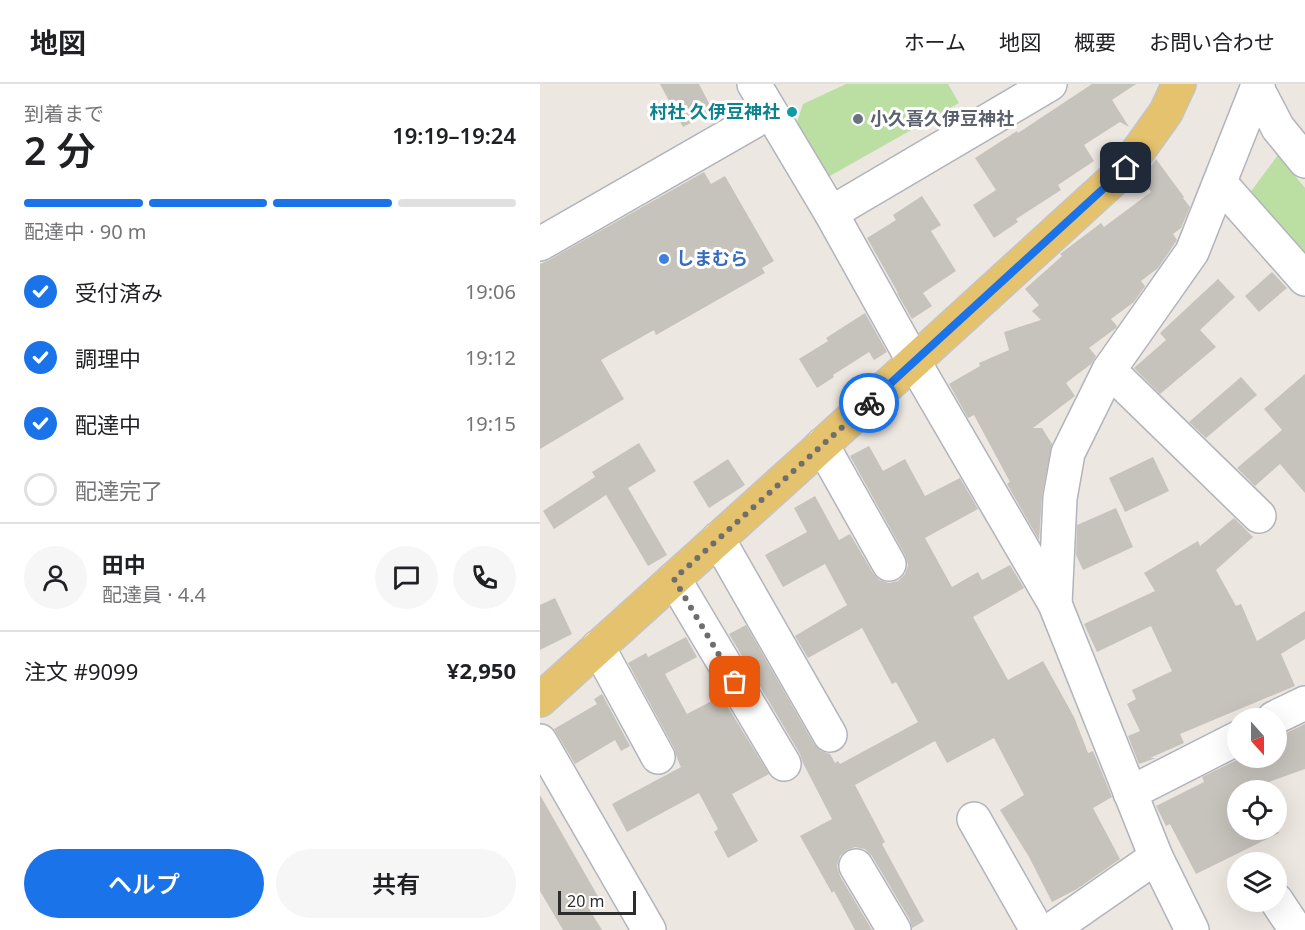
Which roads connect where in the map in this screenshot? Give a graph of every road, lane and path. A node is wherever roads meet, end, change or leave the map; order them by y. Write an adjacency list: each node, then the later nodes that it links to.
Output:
1 (754, 84): 5 (street)
2 (1050, 84): 8 (street)
3 (1179, 84): 11 (main road)
4 (1258, 86): 6 (street); 7 (street)
5 (770, 112): 8 (street); 9 (street)
6 (1305, 161)
7 (1220, 183): 10 (street); 12 (street)
8 (831, 213): 11 (street)
9 (540, 244)
10 (1305, 279)
11 (914, 362): 13 (main road); 18 (street)
12 (1109, 370): 14 (street); 18 (street)
13 (822, 445): 15 (main road); 16 (street)
14 (1259, 516)
15 (718, 539): 17 (main road); 23 (street)
16 (889, 564)
17 (674, 579): 19 (main road); 27 (street)
18 (1055, 604): 28 (street)
19 (598, 647): 20 (main road); 26 (street)
20 (540, 700)
21 (1305, 703): 22 (street)
22 (1287, 712)
23 (830, 735)
24 (540, 741): 34 (street)
25 (1227, 744): 28 (street)
26 (658, 757)
27 (784, 764)
28 (1130, 793): 30 (street)
29 (974, 819): 36 (street)
30 (1156, 857): 33 (street); 38 (street)
31 (856, 866): 35 (street)
32 (1284, 912): 39 (street)
33 (1084, 920): 37 (street)
34 (649, 930)
35 (894, 930)
36 (1037, 930)
37 (1051, 930)
38 (1192, 930)
39 (1296, 930)

